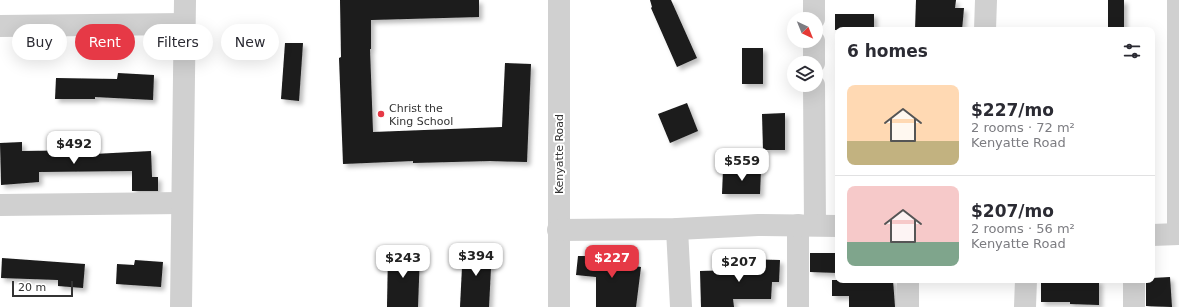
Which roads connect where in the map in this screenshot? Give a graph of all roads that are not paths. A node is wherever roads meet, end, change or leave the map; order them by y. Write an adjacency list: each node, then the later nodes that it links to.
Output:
1 (185, 0): 8 (street)
2 (559, 0): 18 (street, Kenyatte Road)
3 (814, 0): 6 (street)
4 (986, 0): 10 (street)
5 (1178, 0): 19 (street)
6 (814, 12)
7 (143, 24): 9 (street)
8 (184, 24)
9 (0, 26)
10 (985, 27)
11 (184, 60): 13 (street)
12 (814, 92): 15 (street)
13 (182, 203): 14 (street); 24 (street)
14 (0, 205)
15 (807, 225): 16 (street); 17 (street); 27 (street)
16 (835, 226)
17 (677, 229): 18 (street); 26 (street)
18 (558, 230): 25 (street, Kenyatte Road)
19 (1179, 234): 20 (street)
20 (1155, 235)
21 (908, 283): 28 (street)
22 (1026, 283): 29 (street)
23 (1134, 283): 30 (street)
24 (181, 307)
25 (559, 307)
26 (681, 307)
27 (798, 307)
28 (908, 307)
29 (1025, 307)
30 (1134, 307)

